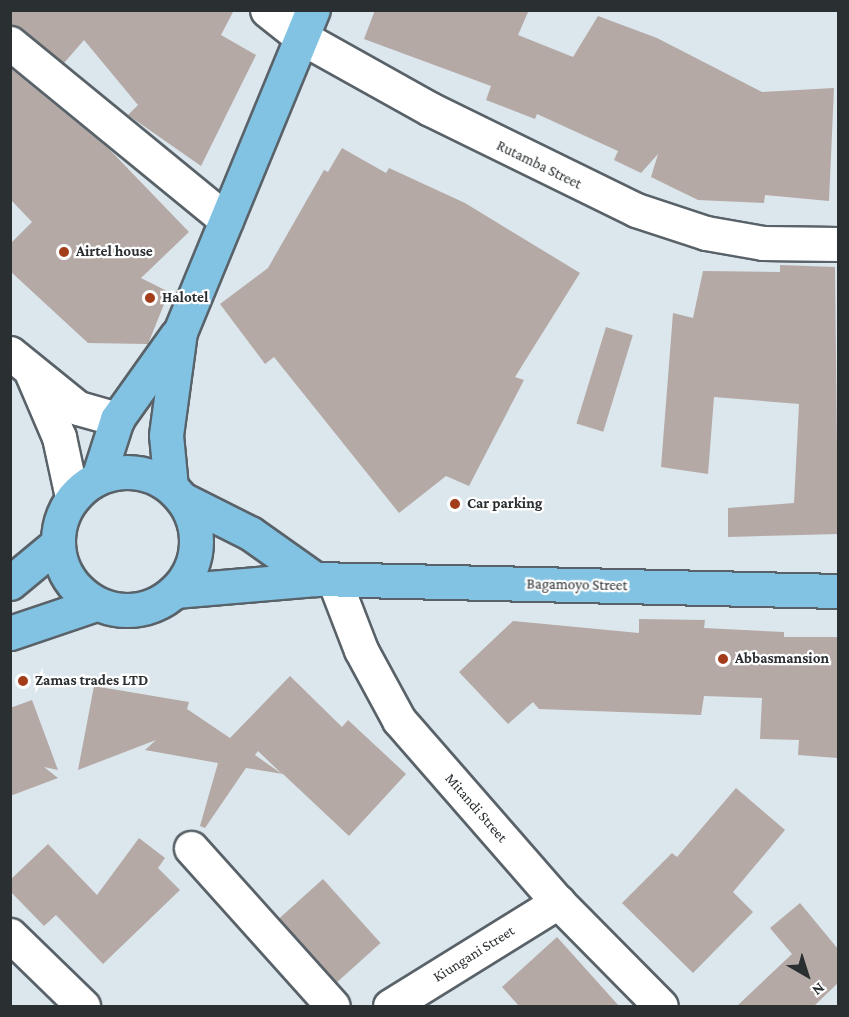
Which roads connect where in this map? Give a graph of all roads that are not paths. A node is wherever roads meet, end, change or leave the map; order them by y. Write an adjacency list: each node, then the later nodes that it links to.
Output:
1 (267, 10): 2 (street, Rutamba Street)
2 (307, 24): 4 (main road); 5 (street, Rutamba Street)
3 (10, 43): 4 (street)
4 (226, 220): 6 (main road)
5 (838, 244)
6 (180, 332): 8 (main road); 10 (main road)
7 (21, 364): 8 (street); 9 (street)
8 (117, 419): 9 (main road)
9 (85, 487): 10 (main road); 11 (main road)
10 (177, 493): 12 (main road); 14 (main road)
11 (57, 544): 13 (main road); 16 (main road)
12 (325, 580): 14 (main road, Bagamoyo Street); 15 (main road, Bagamoyo Street); 19 (street, Mitandi Street)
13 (10, 583)
14 (175, 591): 16 (main road)
15 (838, 591)
16 (96, 604): 17 (main road)
17 (10, 633)
18 (191, 848): 22 (street)
19 (558, 902): 23 (street, Kiungani Street); 24 (street, Mitandi Street)
20 (10, 935): 21 (street)
21 (83, 1006)
22 (333, 1006)
23 (390, 1006)
24 (661, 1006)

